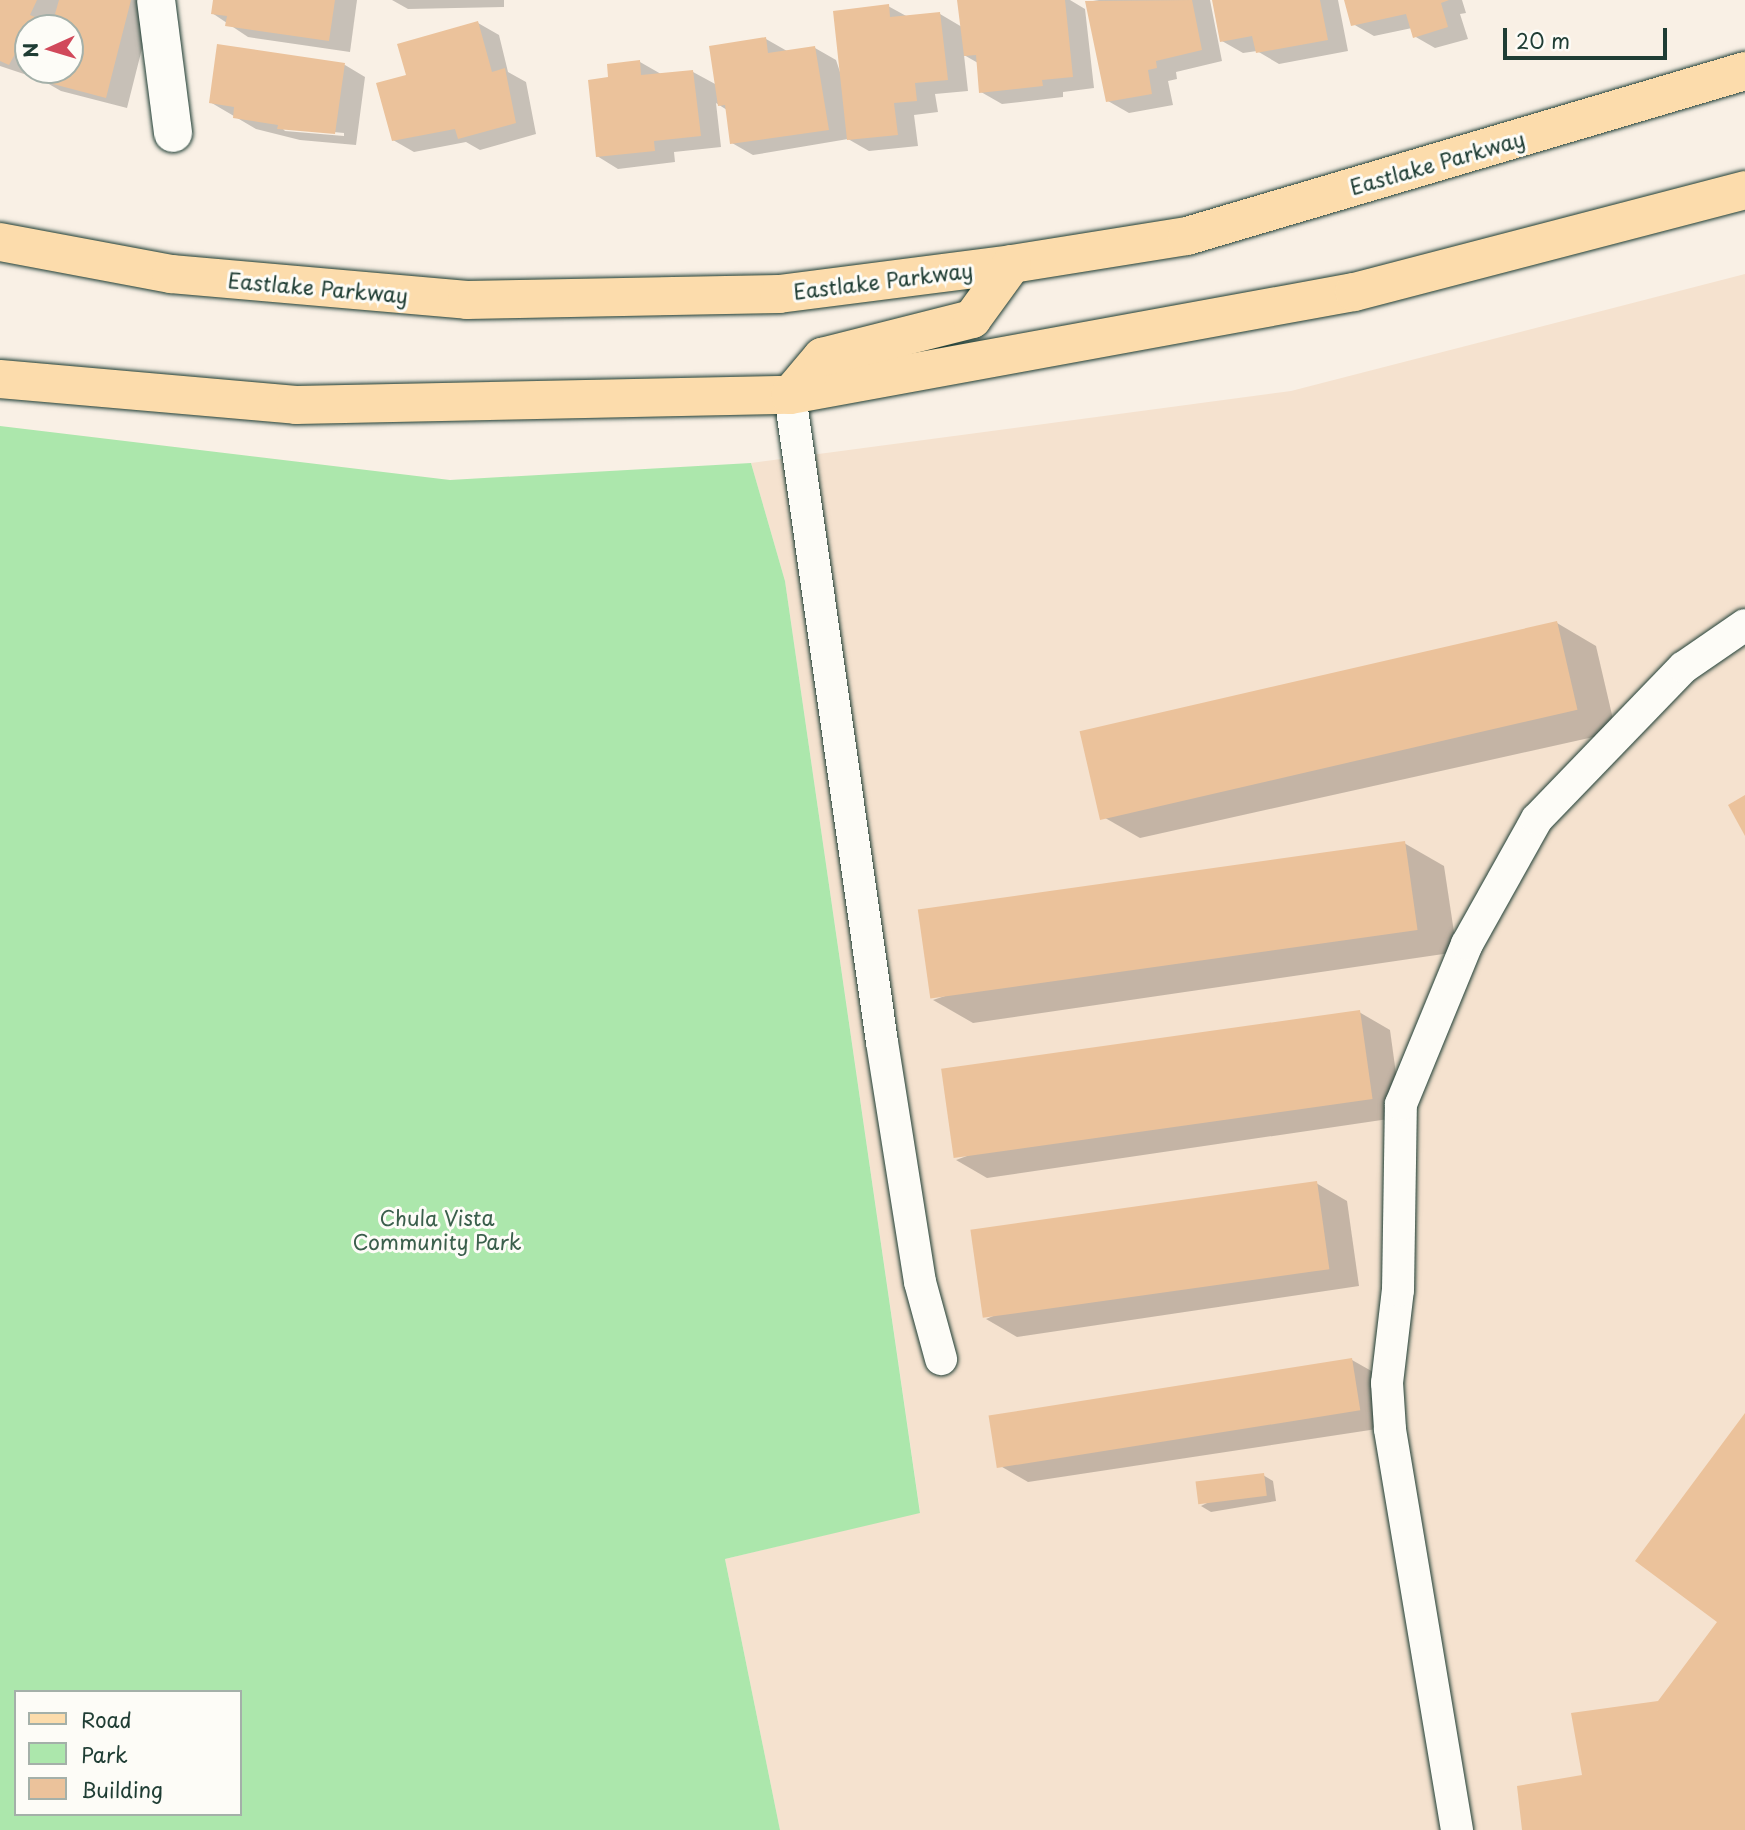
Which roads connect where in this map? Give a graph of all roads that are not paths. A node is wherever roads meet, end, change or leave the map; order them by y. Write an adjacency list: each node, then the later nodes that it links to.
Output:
1 (156, 0): 3 (street)
2 (1745, 71): 6 (main road, Eastlake Parkway)
3 (173, 133)
4 (1745, 190): 8 (main road)
5 (0, 242): 6 (main road, Eastlake Parkway)
6 (1012, 264): 8 (main road)
7 (0, 379): 8 (main road)
8 (790, 395): 10 (lane)
9 (1745, 625): 11 (lane)
10 (941, 1359)
11 (1457, 1830)

